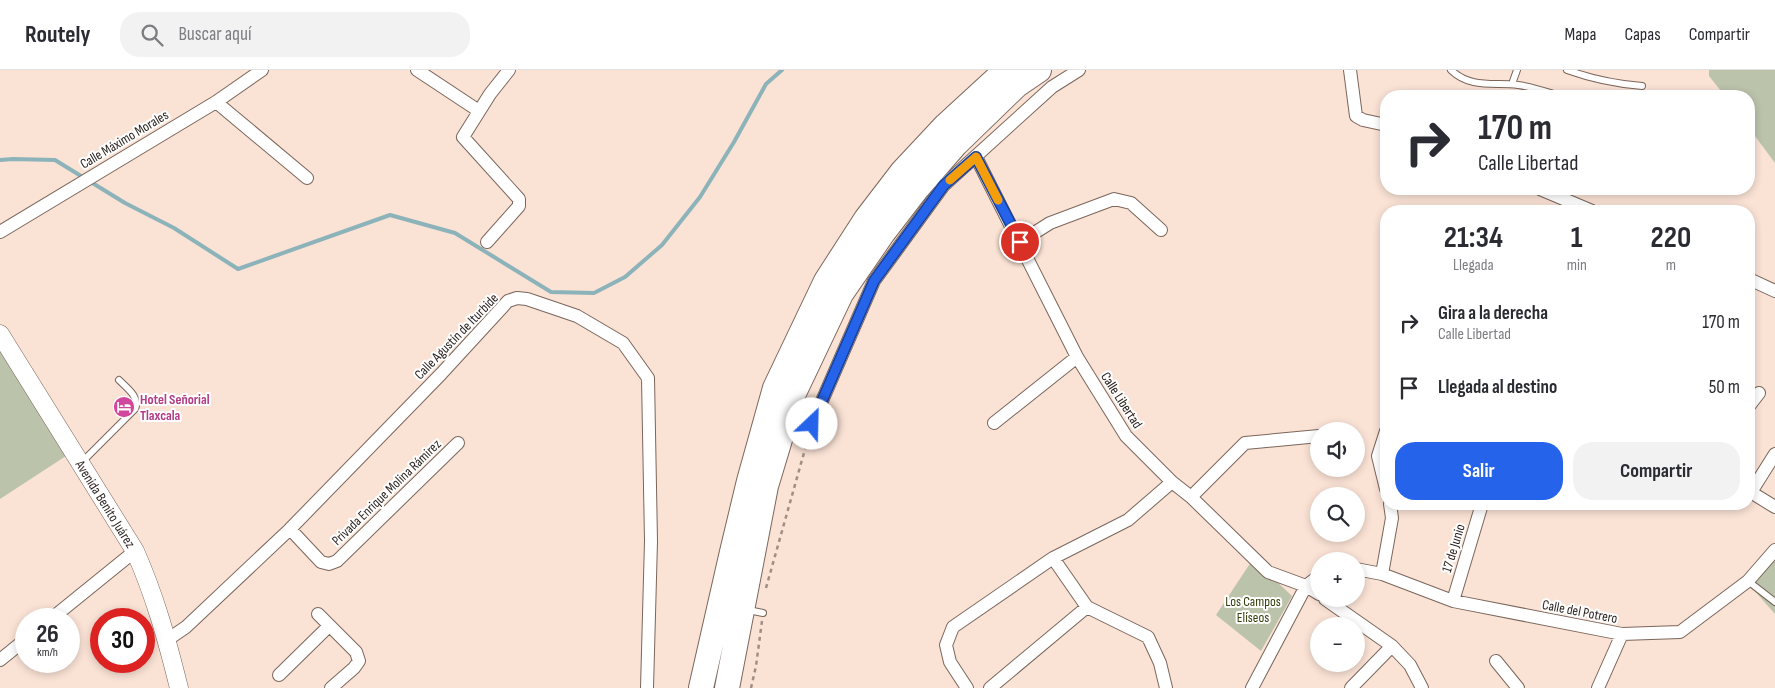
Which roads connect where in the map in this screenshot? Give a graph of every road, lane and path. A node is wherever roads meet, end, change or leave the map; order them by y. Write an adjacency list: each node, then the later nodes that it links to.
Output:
1 (262, 70): 14 (street, Calle Máximo Morales)
2 (417, 70): 15 (street)
3 (509, 70): 15 (street)
4 (1006, 70): 75 (highway)
5 (1039, 70): 62 (highway)
6 (1078, 70): 17 (street)
7 (1350, 70): 16 (street)
8 (1451, 70): 11 (lane)
9 (1518, 70): 11 (lane)
10 (1568, 70): 12 (lane)
11 (1512, 84): 13 (lane)
12 (1642, 86)
13 (1542, 90)
14 (216, 102): 18 (street); 22 (street, Calle Máximo Morales)
15 (478, 111): 23 (street)
16 (1380, 123)
17 (976, 157): 24 (street, Calle Libertad); 33 (street)
18 (308, 178)
19 (1554, 195): 20 (street)
20 (1578, 205)
21 (1161, 230): 24 (street)
22 (0, 232)
23 (487, 242)
24 (1020, 242): 28 (street, Calle Libertad)
25 (1755, 282): 26 (street)
26 (1775, 291)
27 (0, 334): 38 (main road, Avenida Benito Juárez)
28 (1077, 357): 32 (street); 40 (street, Calle Libertad)
29 (119, 380): 38 (lane)
30 (1758, 393): 31 (street)
31 (1755, 397)
32 (994, 423)
33 (812, 424): 62 (path)
34 (1310, 437): 43 (street)
35 (458, 443): 47 (street, Privada Enrique Molina Rámirez)
36 (1380, 450): 39 (street)
37 (1775, 454): 41 (street)
38 (81, 463): 49 (main road, Avenida Benito Juárez)
39 (1380, 464)
40 (1172, 482): 43 (street, Calle Libertad); 50 (street)
41 (1755, 484)
42 (1755, 494): 44 (street)
43 (1190, 497): 55 (street, Calle Libertad)
44 (1774, 506)
45 (1391, 510): 52 (street)
46 (1480, 510): 57 (street, 17 de Junio)
47 (290, 529): 66 (street, Calle Agustín de Iturbide); 74 (street, Calle Agustín de Iturbide)
48 (1775, 550): 53 (street, Calle del Potrero)
49 (135, 551): 61 (street); 66 (main road, Avenida Benito Juárez)
50 (1053, 558): 59 (street); 78 (street)
51 (1365, 571): 52 (street, Calle del Potrero)
52 (1382, 574): 57 (street, Calle del Potrero)
53 (1748, 580): 58 (lane); 65 (street, Calle del Potrero)
54 (1310, 583): 55 (street)
55 (1306, 586): 56 (street, Calle Libertad); 81 (street)
56 (1310, 588)
57 (1453, 601): 65 (street, Calle del Potrero)
58 (1775, 602)
59 (1087, 607): 79 (street); 80 (street)
60 (1336, 607): 67 (street)
61 (65, 608)
62 (753, 611): 76 (highway); 77 (path)
63 (318, 614): 64 (street)
64 (329, 626): 71 (street); 73 (street)
65 (1622, 634): 85 (street)
66 (167, 640): 72 (main road, Avenida Benito Juárez)
67 (1392, 646): 82 (street); 83 (street)
68 (15, 648): 69 (street)
69 (0, 660)
70 (1496, 661): 84 (street)
71 (279, 675)
72 (178, 688)
73 (331, 688)
74 (646, 688)
75 (701, 688)
76 (727, 688)
77 (751, 688)
78 (967, 688)
79 (990, 688)
80 (1166, 688)
81 (1252, 688)
82 (1351, 688)
83 (1422, 688)
84 (1518, 688)
85 (1598, 688)

